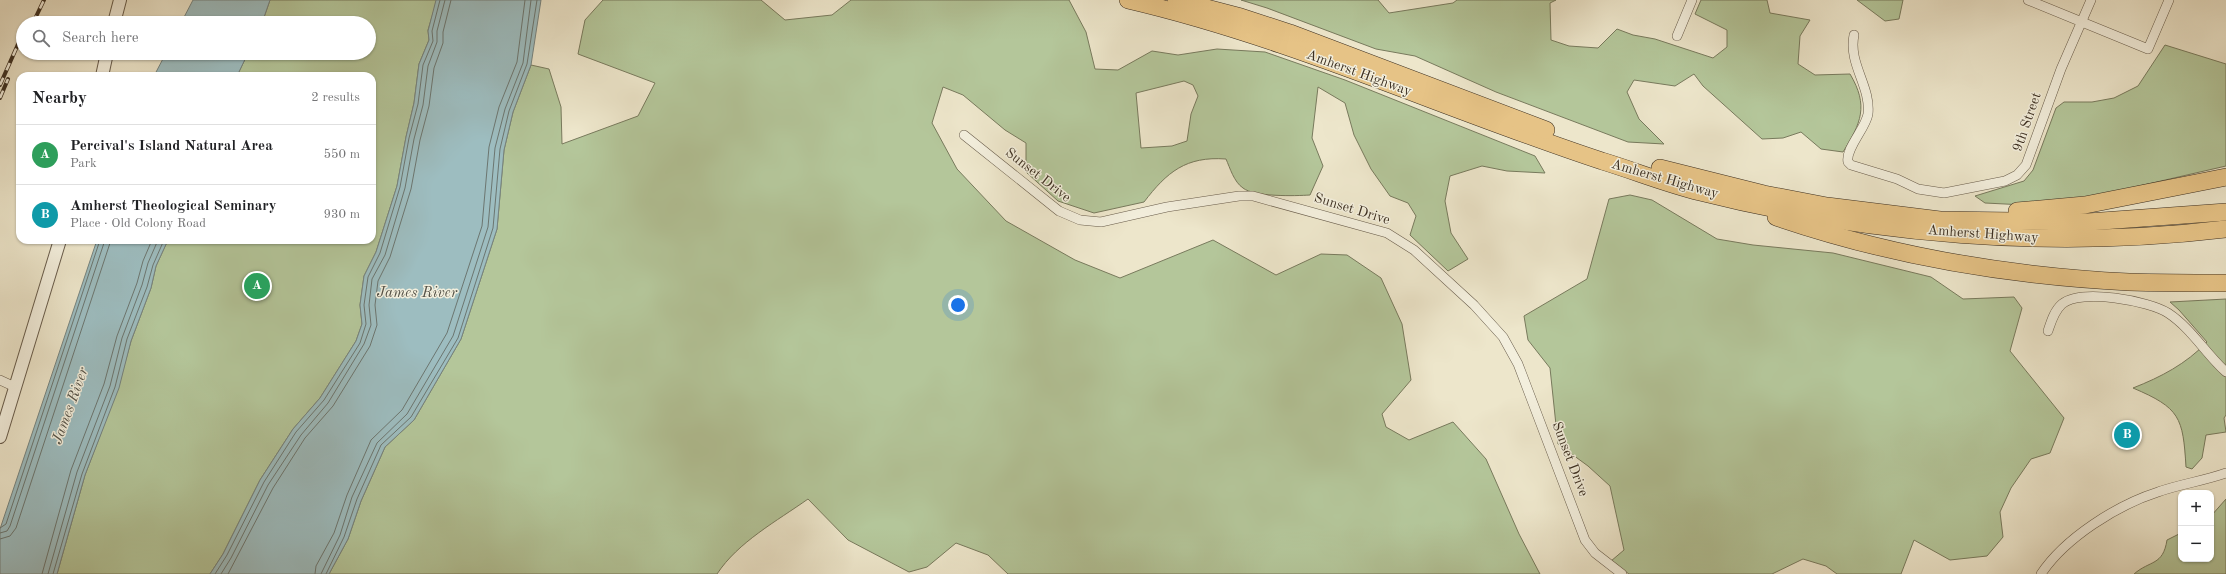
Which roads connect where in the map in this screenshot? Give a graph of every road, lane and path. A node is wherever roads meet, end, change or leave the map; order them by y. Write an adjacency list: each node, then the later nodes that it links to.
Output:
1 (120, 0): 8 (street)
2 (1128, 0): 16 (highway, Amherst Highway)
3 (1176, 0): 17 (highway, Amherst Highway)
4 (1692, 0): 11 (street)
5 (2028, 0): 9 (street)
6 (2090, 0): 9 (street, 9th Street)
7 (2169, 0): 9 (street)
8 (116, 16)
9 (2080, 22): 10 (street, 9th Street)
10 (1854, 35)
11 (1677, 36)
12 (105, 60): 13 (street)
13 (103, 72)
14 (964, 134): 28 (street, Sunset Drive)
15 (2226, 177): 17 (highway)
16 (1700, 192): 19 (highway, Amherst Highway); 21 (highway)
17 (1827, 206): 18 (highway, Amherst Highway)
18 (2226, 212)
19 (2226, 230)
20 (59, 244): 25 (street)
21 (2226, 283)
22 (2048, 331): 23 (street)
23 (2226, 372)
24 (0, 380): 25 (street)
25 (15, 387): 26 (street)
26 (0, 437)
27 (2226, 473): 29 (street)
28 (1622, 574)
29 (2041, 574)

